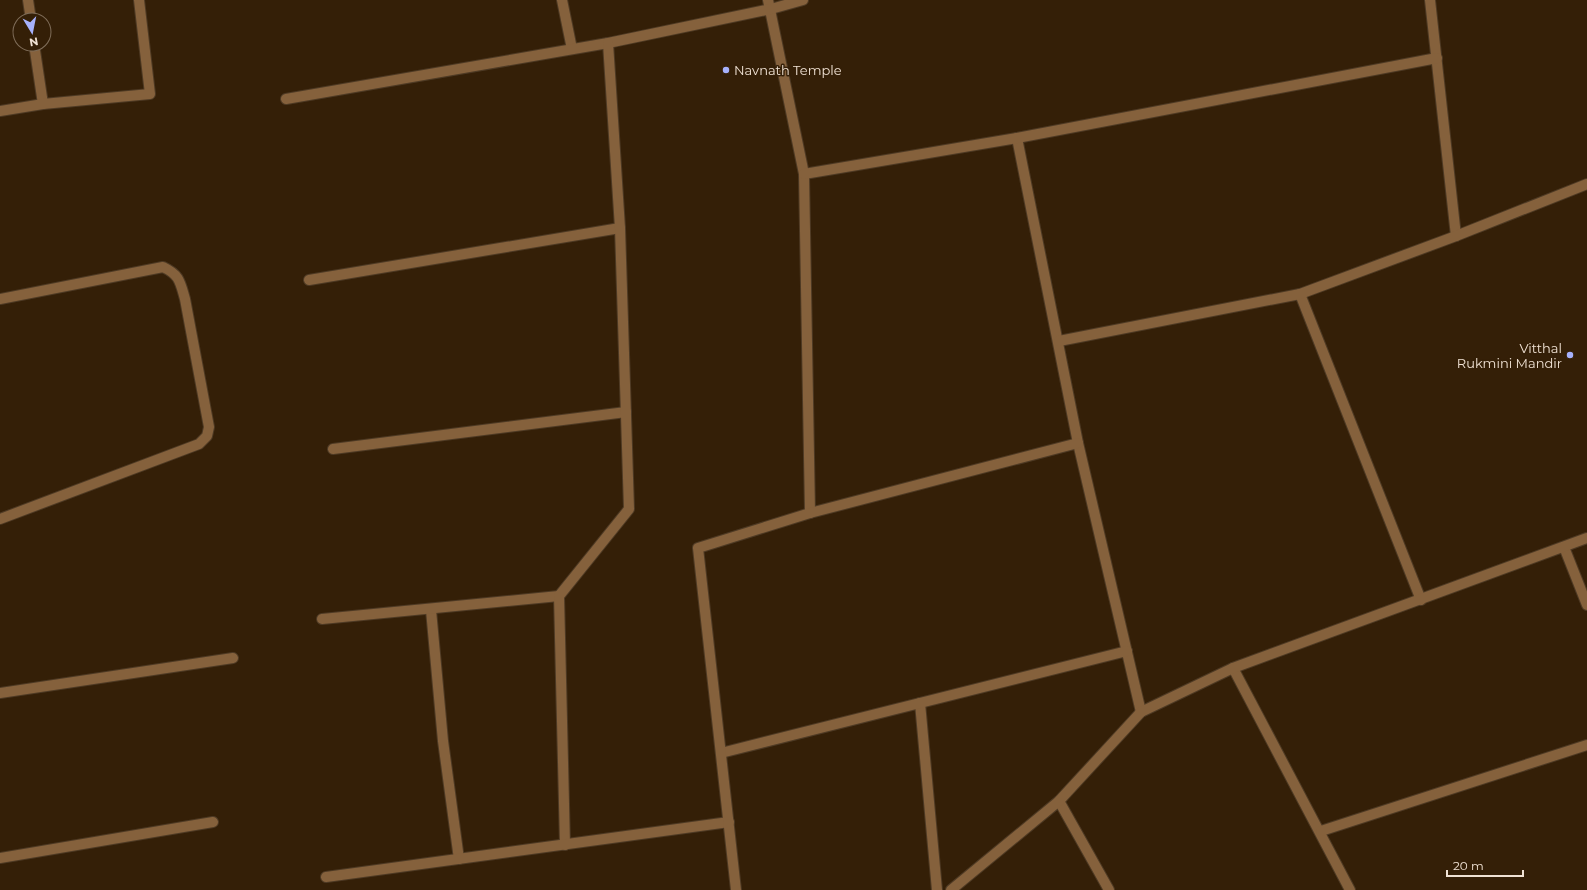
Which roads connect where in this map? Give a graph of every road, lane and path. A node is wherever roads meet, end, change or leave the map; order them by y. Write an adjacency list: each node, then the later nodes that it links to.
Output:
1 (28, 0): 7 (street)
2 (140, 0): 13 (street)
3 (562, 0): 9 (street)
4 (802, 0): 6 (street)
5 (1430, 0): 11 (street)
6 (770, 4): 8 (street); 16 (street)
7 (30, 12)
8 (608, 44): 9 (street); 18 (street)
9 (572, 49): 12 (street)
10 (35, 52): 13 (street)
11 (1437, 58): 15 (street); 19 (street)
12 (286, 99)
13 (43, 104): 14 (street)
14 (0, 112)
15 (1017, 138): 16 (street); 23 (street)
16 (804, 174): 27 (street)
17 (1587, 184): 19 (street)
18 (620, 228): 20 (street); 24 (street)
19 (1456, 236): 21 (street)
20 (310, 280)
21 (1300, 294): 23 (street); 32 (street)
22 (0, 299): 28 (street)
23 (1059, 341): 25 (street)
24 (626, 412): 26 (street); 31 (street)
25 (1078, 443): 27 (street); 36 (street)
26 (333, 449)
27 (810, 513): 43 (street)
28 (0, 519)
29 (1587, 538): 30 (street)
30 (1564, 547): 32 (street); 33 (street)
31 (559, 596): 34 (street); 48 (street)
32 (1421, 600): 38 (street)
33 (1587, 606)
34 (431, 610): 35 (street); 50 (street)
35 (322, 619)
36 (1127, 651): 40 (street); 41 (street)
37 (233, 658): 39 (street)
38 (1233, 668): 41 (street); 47 (street)
39 (0, 693)
40 (920, 703): 43 (street); 53 (street)
41 (1141, 712): 44 (street)
42 (1587, 745): 47 (street)
43 (721, 753): 46 (street)
44 (1059, 801): 54 (street); 55 (street)
45 (212, 822): 49 (street)
46 (729, 822): 48 (street); 52 (street)
47 (1321, 831): 56 (street)
48 (565, 845): 50 (street)
49 (0, 858)
50 (459, 859): 51 (street)
51 (326, 877)
52 (736, 890)
53 (937, 890)
54 (951, 890)
55 (1109, 890)
56 (1350, 890)

